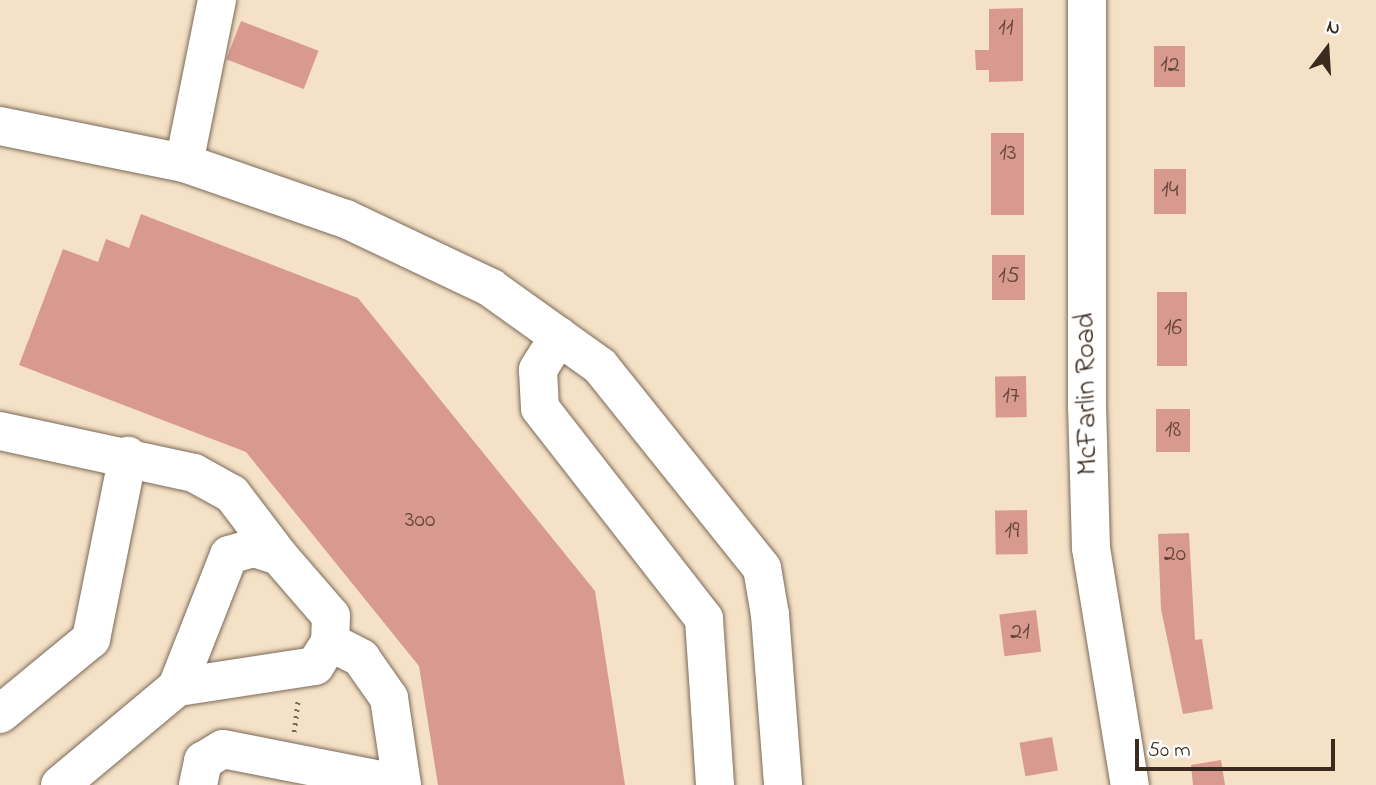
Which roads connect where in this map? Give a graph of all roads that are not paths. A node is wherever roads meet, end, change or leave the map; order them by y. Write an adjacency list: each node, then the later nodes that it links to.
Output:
1 (217, 0): 4 (street)
2 (1087, 0): 17 (street, McFarlin Road)
3 (0, 126): 4 (street)
4 (184, 163): 5 (street)
5 (559, 336): 15 (street); 16 (street)
6 (0, 431): 7 (street)
7 (128, 456): 8 (street); 11 (street)
8 (279, 556): 9 (street); 10 (street)
9 (330, 642): 10 (street); 14 (street)
10 (177, 687): 12 (street)
11 (0, 714)
12 (61, 785)
13 (198, 785): 14 (street)
14 (402, 785)
15 (715, 785)
16 (783, 785)
17 (1130, 785)

